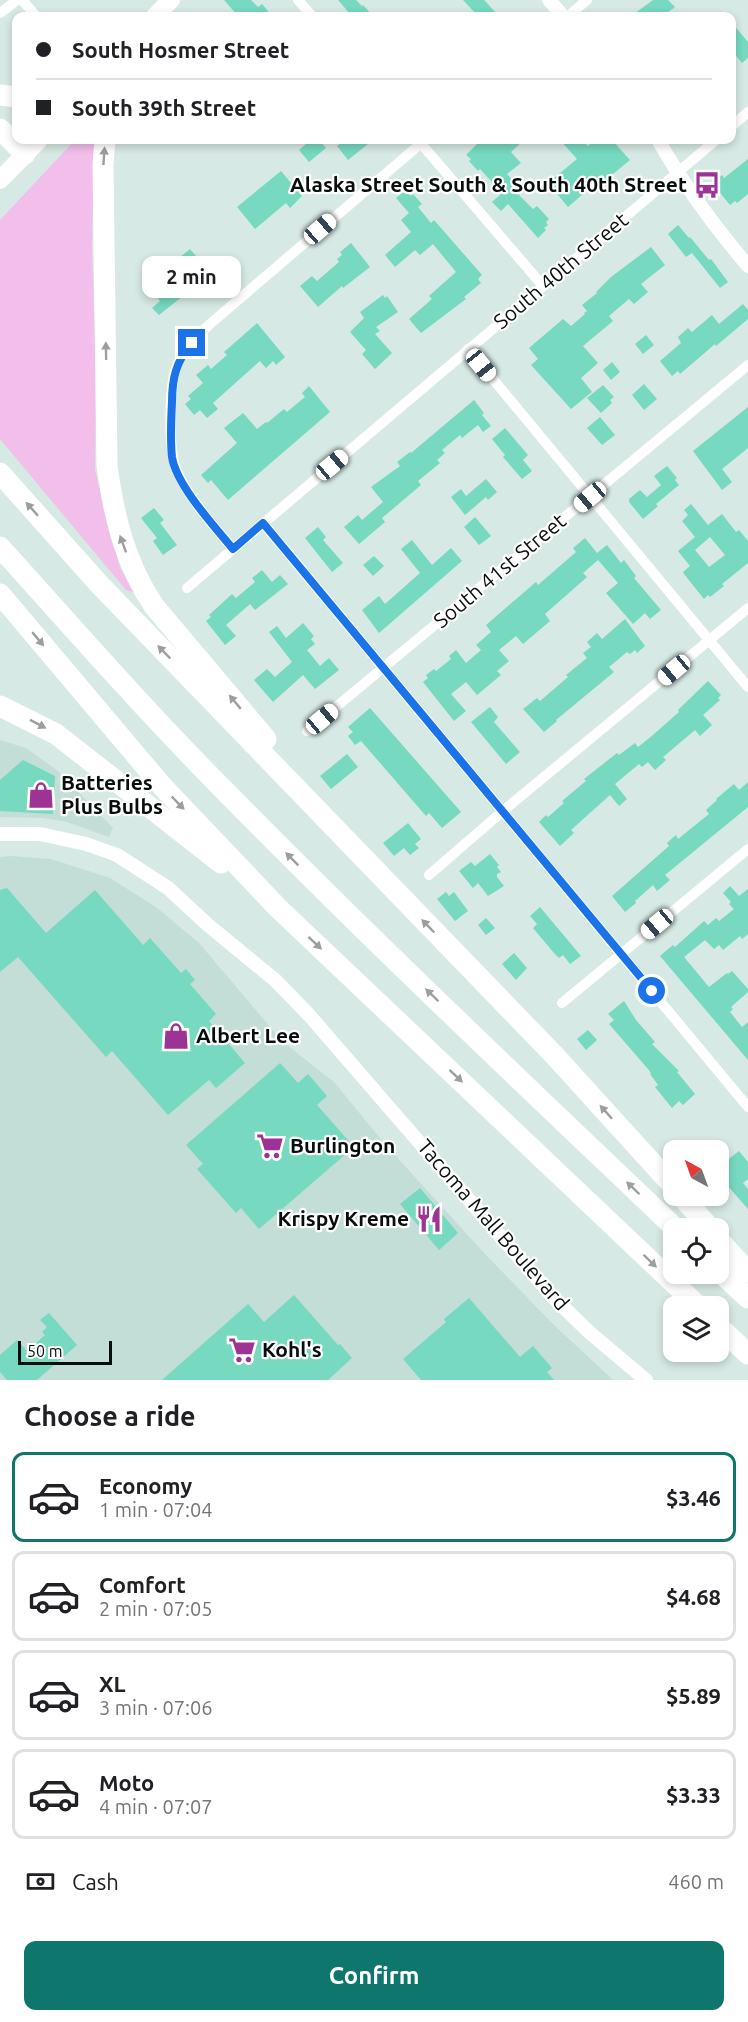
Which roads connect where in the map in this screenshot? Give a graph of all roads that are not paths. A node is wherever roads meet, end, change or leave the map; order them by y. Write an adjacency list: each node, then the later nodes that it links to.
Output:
1 (17, 0): 12 (street)
2 (22, 0): 7 (street)
3 (171, 0): 8 (main road)
4 (298, 0): 9 (street)
5 (549, 0): 10 (street)
6 (587, 0): 11 (street)
7 (32, 12)
8 (158, 12)
9 (308, 12)
10 (560, 12)
11 (573, 12)
12 (0, 14)
13 (748, 112): 14 (street)
14 (736, 122)
15 (105, 144): 44 (highway, one-way to 15)
16 (418, 144): 31 (street)
17 (424, 144): 24 (street)
18 (660, 144): 21 (street)
19 (711, 144): 21 (street, South 40th Street)
20 (32, 147): 22 (main road)
21 (677, 172): 23 (street); 24 (street, South 40th Street)
22 (0, 180)
23 (748, 266)
24 (543, 286): 25 (street, South 40th Street)
25 (468, 350): 28 (street); 29 (street, South 40th Street)
26 (748, 365): 28 (street, South 41st Street)
27 (0, 473): 44 (highway, one-way to 27)
28 (590, 497): 35 (street); 36 (street, South 41st Street)
29 (263, 523): 31 (street, South 40th Street); 36 (street)
30 (0, 547): 51 (highway, one-way to 30)
31 (233, 549): 32 (street, South 40th Street)
32 (187, 588)
33 (0, 594): 45 (highway, one-way to 45)
34 (748, 608): 35 (street)
35 (708, 641): 37 (street); 40 (street)
36 (384, 668): 39 (street, South 41st Street); 40 (street)
37 (748, 687)
38 (0, 706): 45 (highway, one-way to 45)
39 (307, 731)
40 (503, 811): 43 (street); 46 (street)
41 (0, 834): 60 (street, Tacoma Mall Boulevard)
42 (748, 849): 46 (street)
43 (429, 875)
44 (409, 906): 49 (highway, one-way to 44)
45 (278, 908): 56 (highway, one-way to 56)
46 (621, 954): 47 (street); 48 (street)
47 (562, 1003)
48 (746, 1102)
49 (663, 1175)
50 (690, 1206): 52 (highway)
51 (665, 1218)
52 (701, 1218)
53 (729, 1251): 54 (highway)
54 (748, 1272)
55 (729, 1280): 57 (highway)
56 (687, 1296)
57 (748, 1298)
58 (729, 1336): 59 (highway)
59 (748, 1354)
60 (646, 1380)

